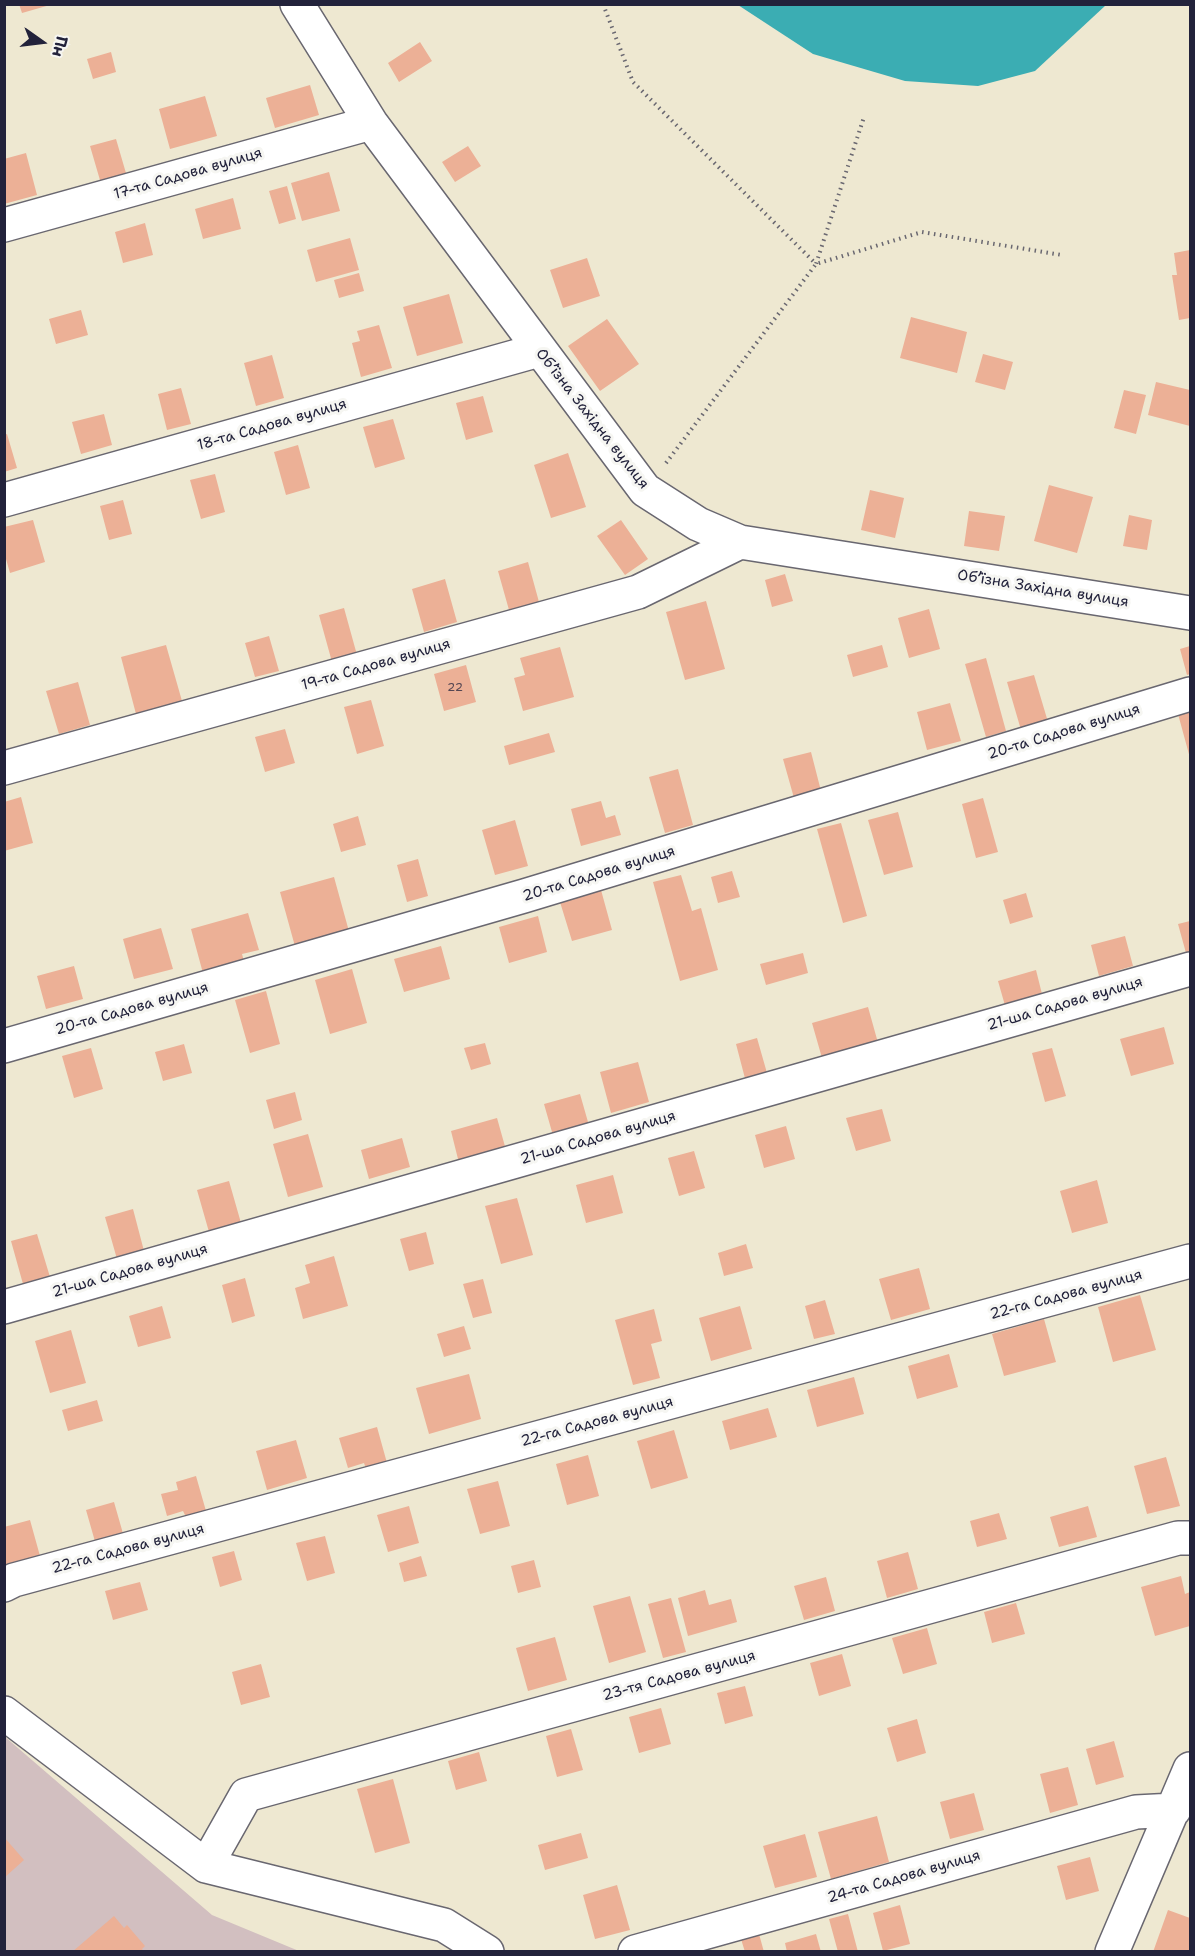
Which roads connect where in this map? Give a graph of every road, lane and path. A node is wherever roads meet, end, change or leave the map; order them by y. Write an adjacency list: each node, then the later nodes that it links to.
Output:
1 (297, 4): 4 (street, Обʼїзна Західна вулиця)
2 (603, 4): 7 (path)
3 (864, 117): 7 (path)
4 (371, 123): 5 (street, 17-та Садова вулиця); 8 (street, Обʼїзна Західна вулиця)
5 (4, 225)
6 (1062, 255): 7 (path)
7 (816, 264): 9 (path)
8 (539, 350): 9 (street, Обʼїзна Західна вулиця); 10 (street, 18-та Садова вулиця)
9 (645, 490): 11 (street, Обʼїзна Західна вулиця)
10 (4, 500)
11 (740, 542): 12 (street, Обʼїзна Західна вулиця); 14 (street, 19-та Садова вулиця)
12 (1191, 613)
13 (1191, 694): 16 (street, 20-та Садова вулиця)
14 (4, 768)
15 (1191, 969): 18 (street, 21-ша Садова вулиця)
16 (4, 1046)
17 (1191, 1261): 20 (street, 22-га Садова вулиця)
18 (4, 1307)
19 (1191, 1538): 24 (street, 23-тя Садова вулиця)
20 (4, 1585)
21 (4, 1713): 24 (street)
22 (1191, 1769): 23 (street)
23 (1174, 1810): 26 (street, 24-та Садова вулиця); 27 (street)
24 (206, 1866): 25 (street)
25 (487, 1952)
26 (635, 1952)
27 (1112, 1952)

